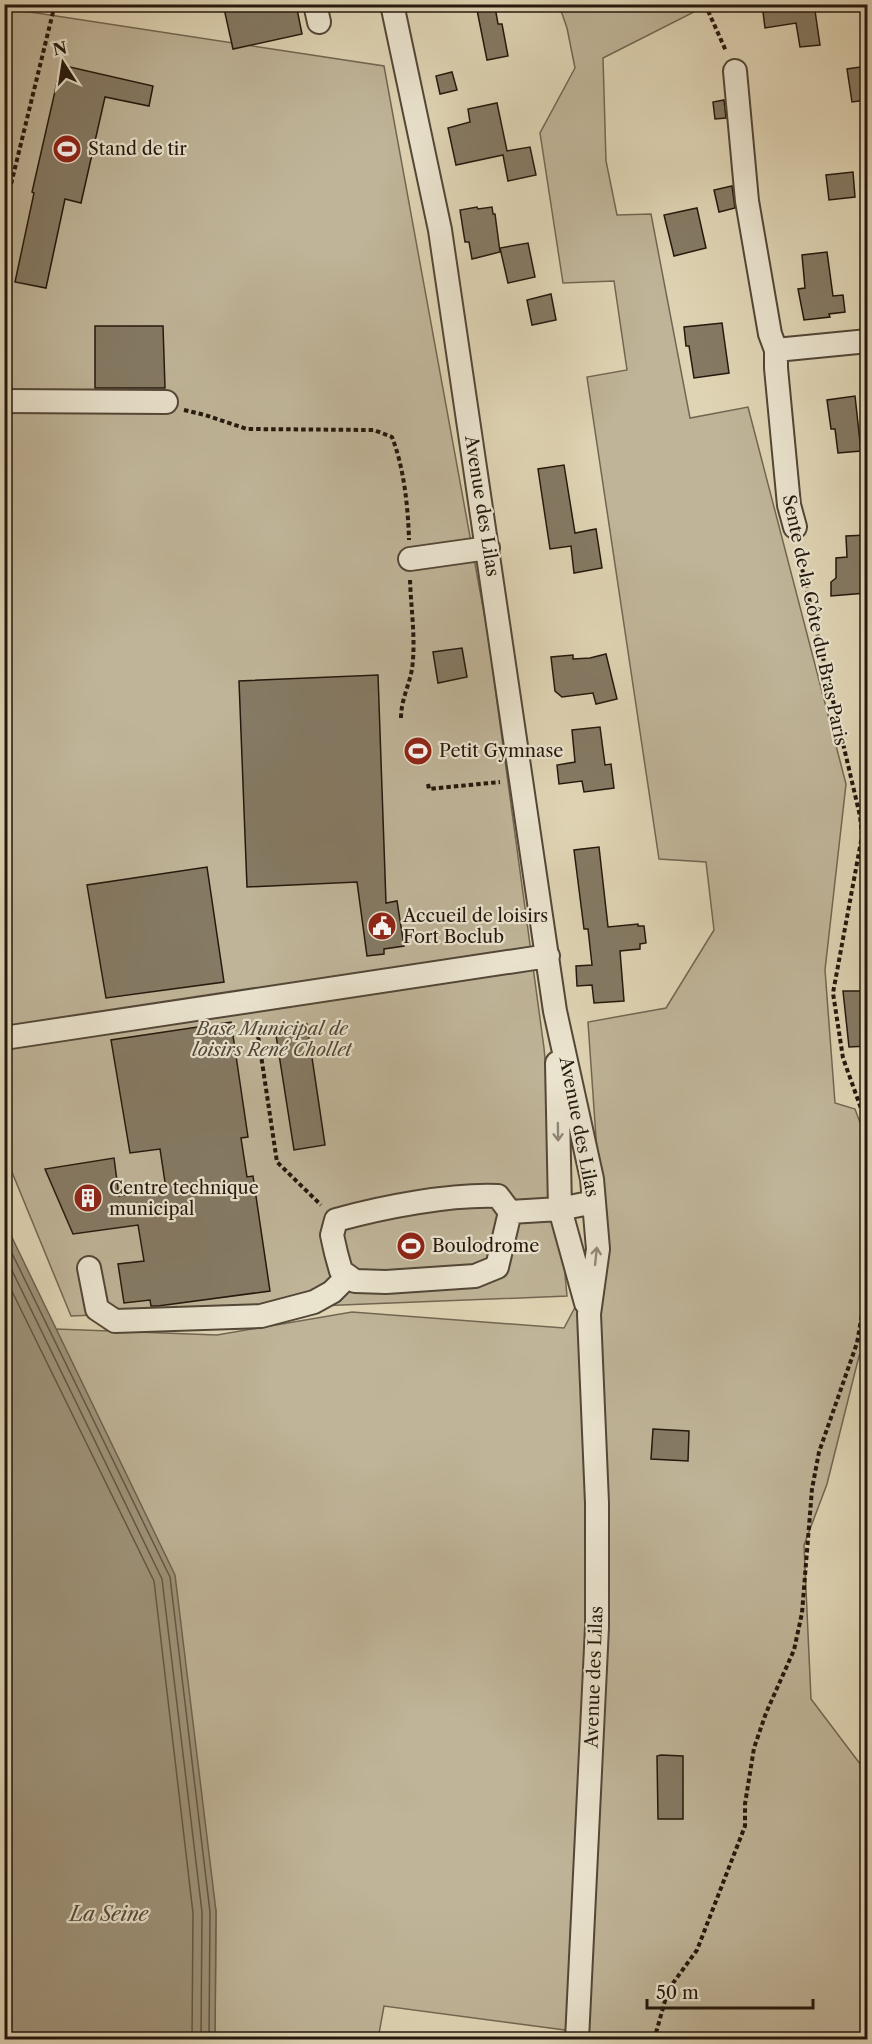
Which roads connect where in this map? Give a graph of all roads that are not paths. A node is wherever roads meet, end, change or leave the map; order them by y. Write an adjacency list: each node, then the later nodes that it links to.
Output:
1 (392, 4): 8 (street, Avenue des Lilas)
2 (735, 71): 4 (street, Sente de la Côte du Bras Paris)
3 (867, 341): 4 (street)
4 (777, 350): 7 (street, Sente de la Côte du Bras Paris)
5 (4, 401): 6 (street)
6 (166, 402)
7 (795, 527)
8 (488, 548): 9 (street); 10 (street, Avenue des Lilas)
9 (410, 559)
10 (548, 956): 11 (street, Avenue des Lilas); 12 (street)
11 (555, 1011): 13 (street, Avenue des Lilas); 14 (street, Avenue des Lilas, one-way to 14)
12 (4, 1038)
13 (592, 1179): 14 (street); 15 (street, Avenue des Lilas)
14 (560, 1184): 16 (street, Avenue des Lilas)
15 (594, 1202): 16 (street); 20 (street, Avenue des Lilas, one-way to 15)
16 (560, 1209): 17 (street); 20 (street, Avenue des Lilas)
17 (510, 1212): 19 (street); 19 (street)
18 (89, 1268): 19 (street)
19 (348, 1276)
20 (589, 1314): 21 (street, Avenue des Lilas)
21 (577, 2040)

